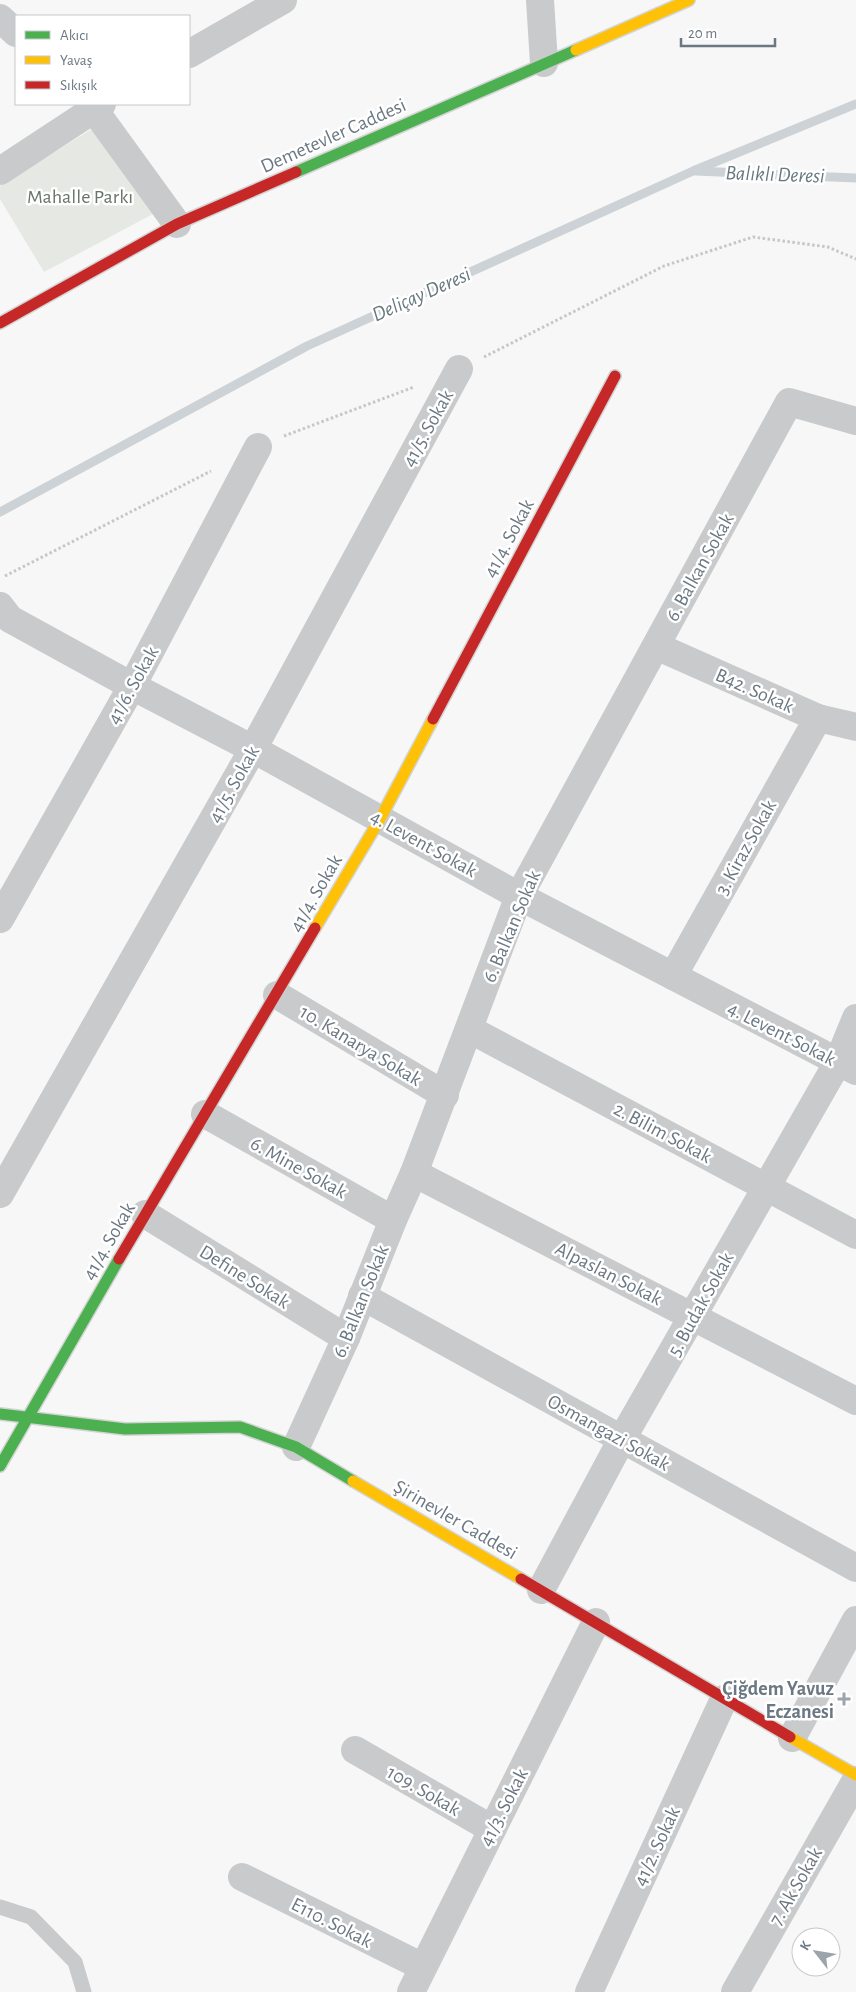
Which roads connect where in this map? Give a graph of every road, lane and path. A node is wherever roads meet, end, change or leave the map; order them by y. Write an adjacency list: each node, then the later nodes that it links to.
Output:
1 (283, 0): 7 (street)
2 (540, 0): 8 (street)
3 (689, 0): 4 (main road, Demetevler Caddesi)
4 (664, 5): 8 (main road, Demetevler Caddesi)
5 (0, 18): 6 (street)
6 (15, 33)
7 (190, 53)
8 (544, 64): 11 (main road, Demetevler Caddesi)
9 (96, 105): 10 (street); 11 (street)
10 (0, 170)
11 (177, 224): 12 (main road, Demetevler Caddesi)
12 (0, 323)
13 (459, 369): 22 (street, 41/5. Sokak)
14 (614, 376): 23 (main road, 41/4. Sokak)
15 (856, 421): 18 (street, 6. Balkan Sokak)
16 (258, 447): 19 (street, 41/6. Sokak)
17 (3, 621): 19 (street, 4. Levent Sokak)
18 (656, 646): 20 (street, B42. Sokak); 24 (street, 6. Balkan Sokak)
19 (132, 686): 22 (street, 4. Levent Sokak); 25 (street, 41/6. Sokak)
20 (818, 718): 21 (street, B42. Sokak); 26 (street, 3. Kiraz Sokak)
21 (856, 727)
22 (253, 749): 23 (street, 4. Levent Sokak); 35 (street, 41/5. Sokak)
23 (380, 819): 24 (street, 4. Levent Sokak); 27 (main road, 41/4. Sokak)
24 (519, 896): 26 (street, 4. Levent Sokak); 29 (street, 6. Balkan Sokak)
25 (0, 919)
26 (673, 976): 30 (street, 4. Levent Sokak)
27 (277, 996): 31 (street, 10. Kanarya Sokak); 32 (main road, 41/4. Sokak)
28 (856, 1018): 30 (street, 5. Budak Sokak)
29 (469, 1029): 31 (street, 6. Balkan Sokak); 34 (street, 2. Bilim Sokak)
30 (847, 1066): 34 (street, 5. Budak Sokak)
31 (445, 1095): 33 (street, 6. Balkan Sokak)
32 (205, 1114): 36 (main road, 41/4. Sokak); 37 (street, 6. Mine Sokak)
33 (414, 1173): 37 (street, 6. Balkan Sokak); 40 (street, Alpaslan Sokak)
34 (765, 1186): 38 (street, 2. Bilim Sokak); 40 (street, 5. Budak Sokak)
35 (0, 1194)
36 (144, 1214): 41 (street, Define Sokak); 44 (main road, 41/4. Sokak)
37 (393, 1220): 39 (street, 6. Balkan Sokak)
38 (856, 1235)
39 (362, 1296): 41 (street, 6. Balkan Sokak); 45 (street, Osmangazi Sokak)
40 (694, 1316): 42 (street, Alpaslan Sokak); 45 (street, 5. Budak Sokak)
41 (346, 1338): 46 (street, 6. Balkan Sokak)
42 (856, 1401)
43 (0, 1414): 44 (main road, Şirinevler Caddesi)
44 (27, 1418): 46 (main road, Şirinevler Caddesi); 47 (main road, 41/4. Sokak)
45 (622, 1439): 48 (street, Osmangazi Sokak); 49 (street, 5. Budak Sokak)
46 (296, 1447): 49 (main road, Şirinevler Caddesi)
47 (0, 1466)
48 (856, 1568)
49 (541, 1590): 51 (main road, Şirinevler Caddesi)
50 (856, 1620): 53 (street)
51 (596, 1622): 52 (main road, Şirinevler Caddesi); 57 (street, 41/3. Sokak)
52 (724, 1700): 53 (main road, Şirinevler Caddesi); 63 (street, 41/2. Sokak)
53 (792, 1738): 55 (main road, Şirinevler Caddesi)
54 (355, 1750): 57 (street, 109. Sokak)
55 (856, 1775)
56 (856, 1780): 64 (street, 7. Ak Sokak)
57 (492, 1829): 60 (street, 41/3. Sokak)
58 (242, 1877): 60 (street, E110. Sokak)
59 (0, 1907): 61 (lane)
60 (423, 1968): 62 (street, 41/3. Sokak)
61 (84, 1992)
62 (411, 1992)
63 (589, 1992)
64 (735, 1992)

